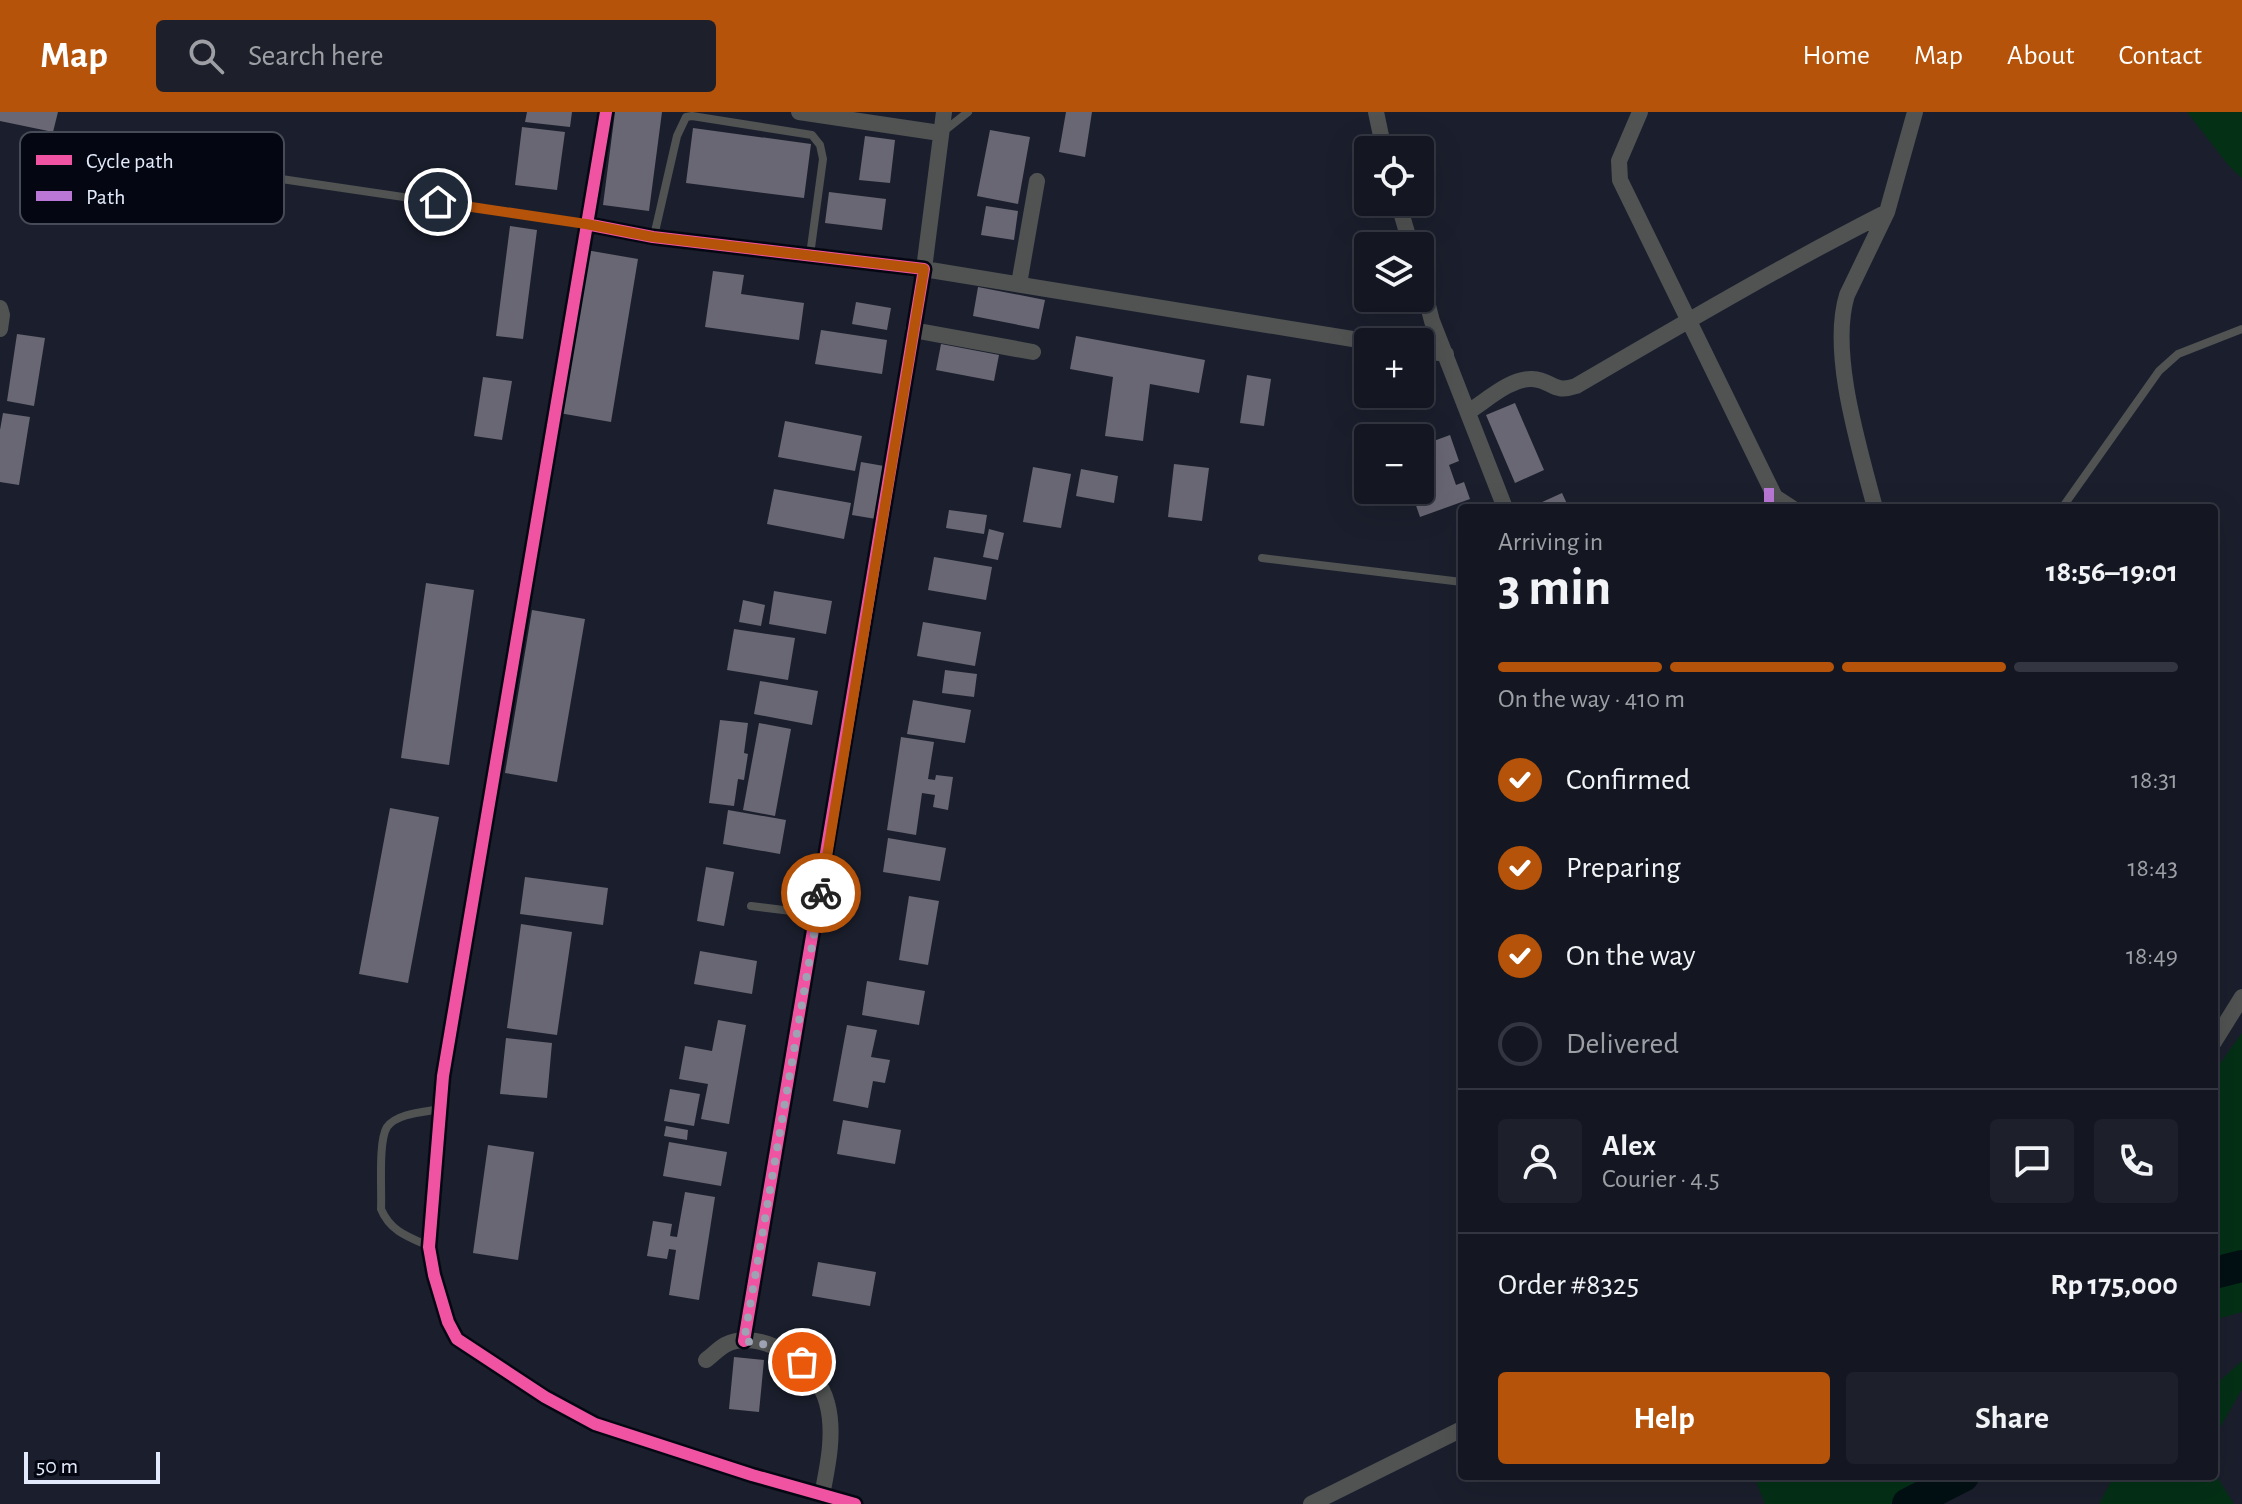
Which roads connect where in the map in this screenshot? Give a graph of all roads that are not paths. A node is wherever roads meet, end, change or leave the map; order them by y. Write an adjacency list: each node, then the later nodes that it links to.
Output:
1 (606, 112): 13 (street)
2 (799, 112): 8 (street)
3 (944, 112): 8 (street)
4 (968, 112): 8 (lane)
5 (1376, 112): 9 (street)
6 (1640, 112): 20 (street)
7 (1915, 112): 12 (street)
8 (940, 133): 16 (street)
9 (1381, 136)
10 (284, 179): 13 (lane)
11 (1037, 181): 17 (street)
12 (1887, 212): 20 (street); 31 (street)
13 (586, 224): 14 (street); 39 (street)
14 (653, 237): 15 (street); 15 (lane)
15 (810, 255): 16 (street)
16 (924, 269): 17 (street); 23 (street)
17 (1019, 284): 24 (street)
18 (0, 308): 21 (street)
19 (1430, 312): 27 (street)
20 (1690, 322): 28 (street); 30 (street)
21 (0, 329)
22 (2242, 329): 32 (lane)
23 (913, 330): 25 (street); 36 (street)
24 (1354, 339)
25 (1033, 352)
26 (1434, 352): 27 (street)
27 (1446, 354): 28 (street)
28 (1468, 412): 29 (street)
29 (1503, 504)
30 (1786, 504)
31 (1874, 504)
32 (2065, 504)
33 (1262, 558): 34 (lane)
34 (1458, 582)
35 (751, 906): 36 (lane)
36 (817, 914): 41 (street)
37 (2242, 997): 38 (street)
38 (2218, 1036)
39 (441, 1108): 40 (street); 40 (lane)
40 (429, 1247): 44 (street)
41 (744, 1341): 42 (street); 44 (street)
42 (706, 1360)
43 (1458, 1431): 46 (street)
44 (822, 1495): 45 (street)
45 (855, 1504)
46 (1311, 1504)

